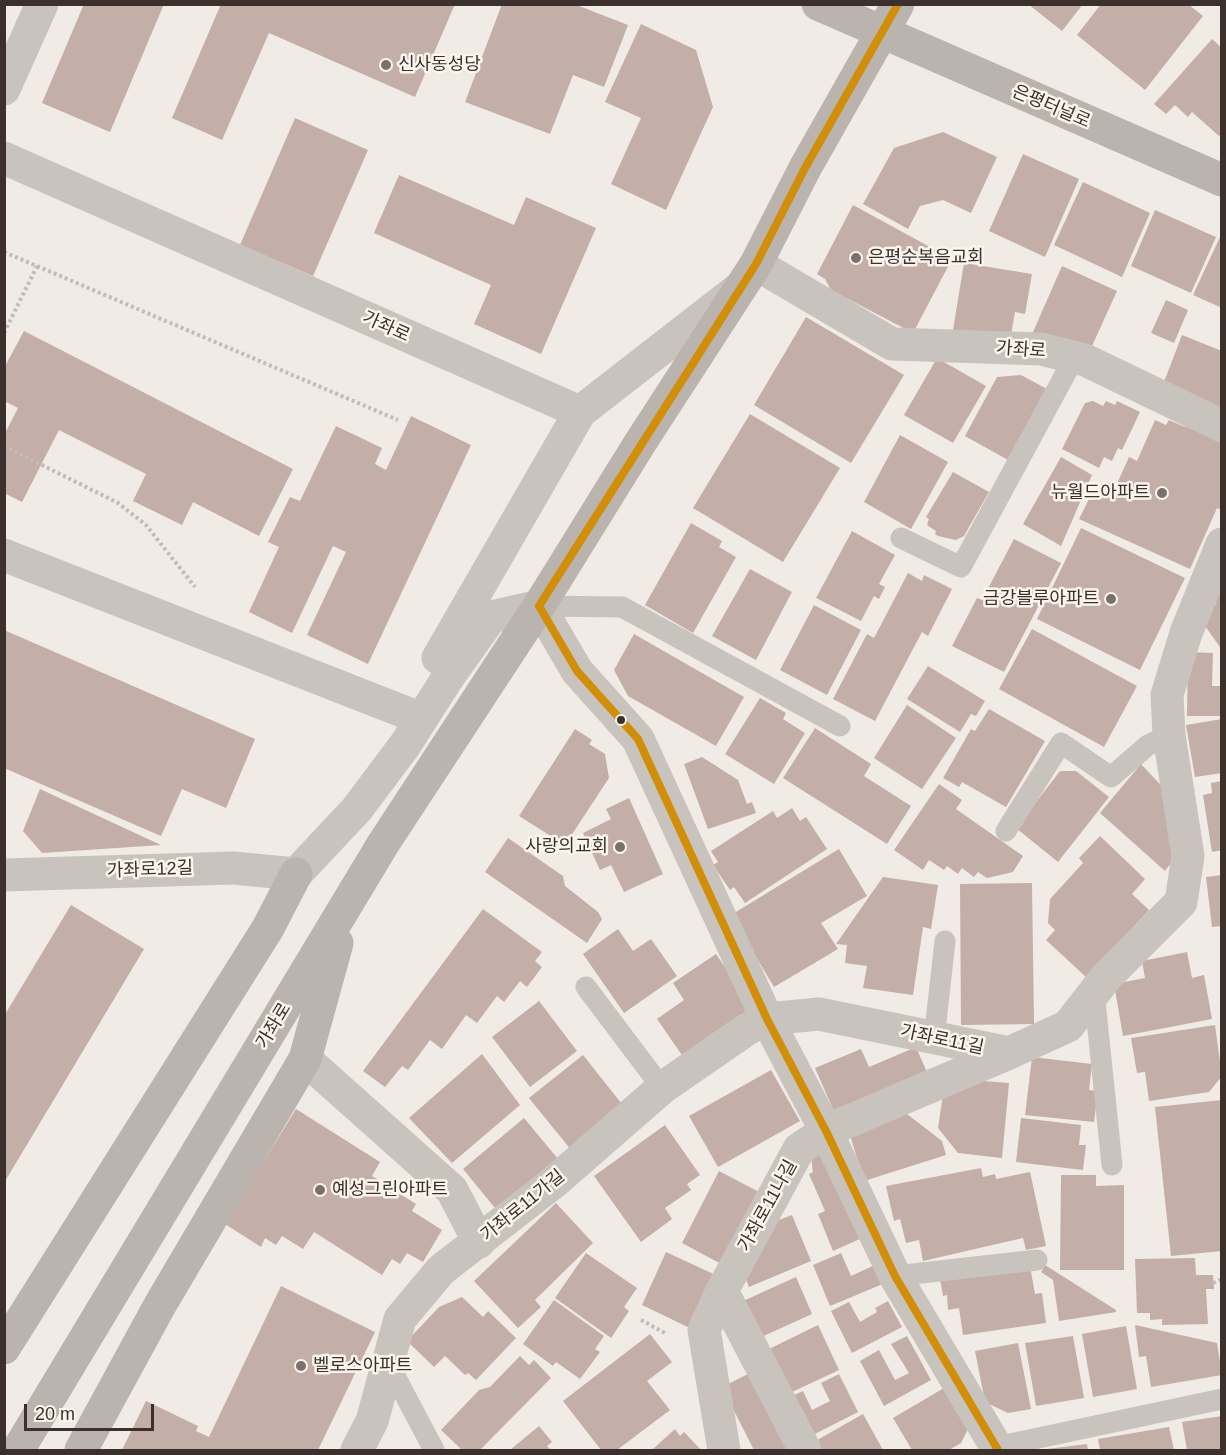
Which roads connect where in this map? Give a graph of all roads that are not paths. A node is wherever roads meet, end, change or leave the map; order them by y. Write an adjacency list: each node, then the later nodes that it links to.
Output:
1 (42, 4): 4 (street)
2 (818, 4): 3 (main road, 은평터널로)
3 (890, 18): 6 (main road, 은평터널로); 7 (main road, 가좌로)
4 (4, 89)
5 (4, 158): 9 (street, 가좌로)
6 (1221, 180)
7 (749, 275): 8 (street, 가좌로); 9 (street, 가좌로); 14 (main road, 가좌로)
8 (1074, 358): 10 (street); 11 (lane, 가좌로)
9 (580, 412): 15 (street)
10 (1221, 426)
11 (901, 538)
12 (1221, 544): 17 (street, 가좌로11길)
13 (4, 555): 15 (street)
14 (539, 606): 16 (lane); 19 (street); 21 (main road, 가좌로); 25 (street)
15 (406, 713): 19 (street)
16 (840, 726)
17 (1169, 735): 18 (lane); 24 (street, 가좌로11길)
18 (1006, 831)
19 (296, 874): 20 (street, 가좌로12길); 36 (main road)
20 (4, 875)
21 (348, 903): 28 (main road); 40 (main road, 가좌로)
22 (945, 941): 26 (lane)
23 (586, 987): 29 (lane)
24 (1094, 991): 27 (street, 가좌로11길); 31 (lane)
25 (767, 1019): 26 (street, 가좌로11길); 29 (street, 가좌로11가길); 30 (street)
26 (934, 1039): 27 (street, 가좌로11길)
27 (1009, 1053): 30 (street, 가좌로11나길)
28 (305, 1059): 32 (street); 41 (main road)
29 (662, 1088): 32 (street, 가좌로11가길)
30 (826, 1131): 34 (street); 35 (street, 가좌로11나길)
31 (1112, 1165)
32 (479, 1242): 37 (street, 가좌로11가길)
33 (1037, 1260): 34 (lane)
34 (894, 1275): 39 (street)
35 (722, 1291): 44 (street, 가좌로11나길); 45 (street)
36 (4, 1348)
37 (387, 1361): 42 (street, 가좌로11가길); 43 (lane)
38 (1221, 1399): 39 (lane)
39 (994, 1449)
40 (18, 1450)
41 (81, 1450)
42 (357, 1450)
43 (434, 1450)
44 (724, 1450)
45 (805, 1450)

